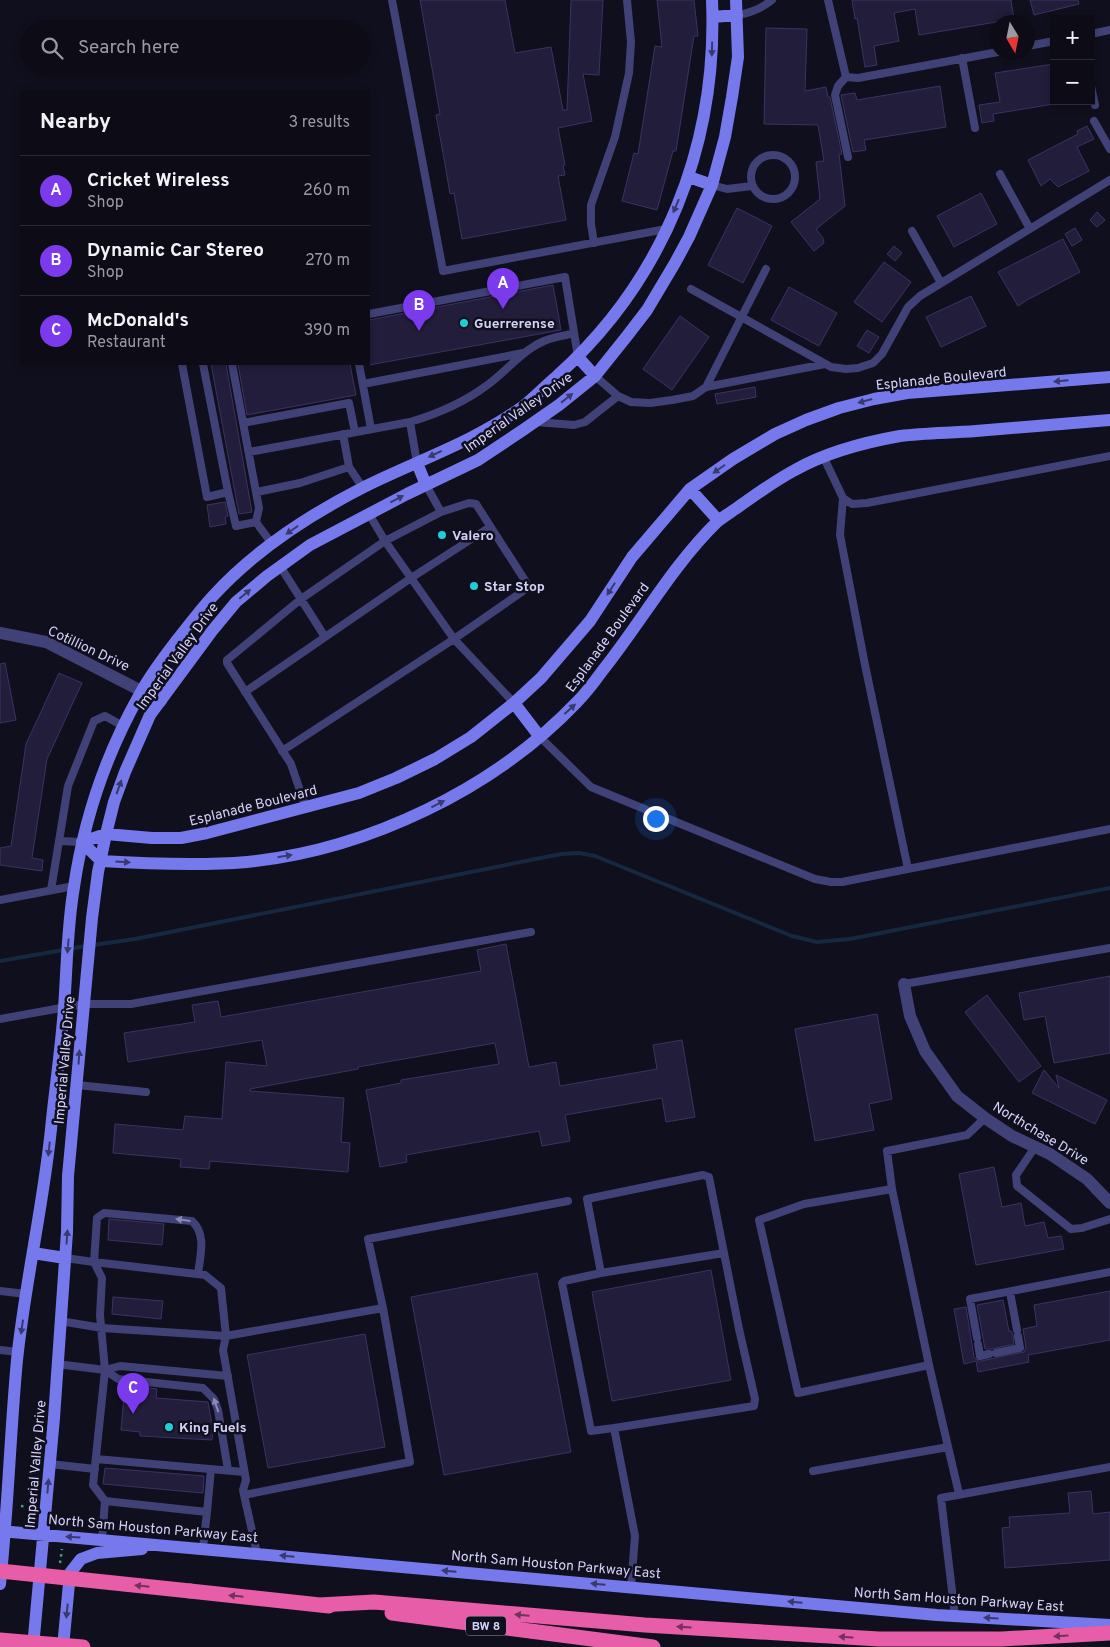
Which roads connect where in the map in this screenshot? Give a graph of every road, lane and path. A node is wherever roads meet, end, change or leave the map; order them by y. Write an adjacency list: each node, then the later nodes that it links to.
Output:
1 (392, 0): 28 (lane)
2 (627, 0): 28 (lane)
3 (712, 0): 8 (main road, Imperial Valley Drive)
4 (736, 0): 7 (main road, Imperial Valley Drive)
5 (772, 0): 7 (lane)
6 (828, 0): 15 (lane)
7 (737, 15): 8 (main road); 23 (main road, Imperial Valley Drive)
8 (713, 17): 21 (main road, Imperial Valley Drive, one-way to 21)
9 (1110, 30): 10 (lane)
10 (1095, 33)
11 (1050, 42): 12 (lane)
12 (1035, 45)
13 (990, 53): 14 (lane)
14 (962, 58): 15 (lane); 17 (lane)
15 (846, 77): 19 (lane)
16 (1094, 121): 18 (lane)
17 (975, 128)
18 (1110, 148)
19 (848, 157)
20 (1000, 174): 26 (lane)
21 (689, 177): 23 (main road); 25 (main road, Imperial Valley Drive, one-way to 25)
22 (1110, 180): 26 (lane)
23 (712, 185): 24 (lane); 42 (main road, Imperial Valley Drive)
24 (752, 186): 24 (lane)
25 (666, 229): 28 (lane); 36 (main road, Imperial Valley Drive)
26 (1030, 229): 30 (lane)
27 (912, 231): 30 (lane)
28 (594, 243)
29 (766, 269): 33 (lane)
30 (941, 282): 37 (lane)
31 (691, 289): 33 (lane)
32 (370, 314): 34 (lane)
33 (741, 317): 37 (lane); 45 (lane)
34 (574, 333): 35 (lane); 36 (lane)
35 (525, 352): 44 (lane); 48 (lane)
36 (578, 357): 42 (main road); 57 (main road, Imperial Valley Drive, one-way to 57)
37 (825, 364): 45 (lane)
38 (182, 365): 62 (lane)
39 (204, 365): 62 (lane)
40 (232, 365): 50 (lane)
41 (359, 365): 44 (lane)
42 (595, 376): 46 (lane); 49 (main road, Imperial Valley Drive, one-way to 42)
43 (1110, 377): 61 (main road, Esplanade Boulevard, one-way to 61)
44 (363, 384): 51 (lane)
45 (706, 387): 46 (lane)
46 (618, 396): 49 (lane)
47 (1110, 420): 56 (main road, Esplanade Boulevard)
48 (410, 422): 51 (lane); 57 (lane)
49 (534, 422): 59 (main road, Imperial Valley Drive)
50 (243, 423): 52 (lane); 54 (lane)
51 (371, 429): 52 (lane)
52 (355, 432): 53 (lane)
53 (344, 434): 54 (lane); 58 (lane)
54 (249, 452): 63 (lane)
55 (1110, 456): 64 (lane)
56 (824, 458): 64 (lane); 67 (main road, Esplanade Boulevard)
57 (417, 463): 59 (main road); 60 (main road, Imperial Valley Drive)
58 (349, 466): 60 (lane); 63 (lane)
59 (426, 485): 65 (lane); 66 (main road, Imperial Valley Drive, one-way to 59)
60 (363, 488): 71 (main road, Imperial Valley Drive, one-way to 71)
61 (690, 489): 67 (main road); 83 (main road, Esplanade Boulevard, one-way to 83)
62 (228, 492): 68 (lane)
63 (256, 492): 68 (lane)
64 (844, 498): 93 (lane)
65 (441, 512): 69 (lane); 70 (lane)
66 (368, 514): 70 (lane); 72 (main road, Imperial Valley Drive)
67 (718, 520): 85 (main road, Esplanade Boulevard, one-way to 67)
68 (256, 522): 71 (lane)
69 (490, 527): 73 (lane); 79 (lane)
70 (385, 541): 73 (lane); 75 (lane)
71 (272, 544): 74 (main road, Imperial Valley Drive)
72 (280, 566): 75 (lane); 76 (main road, Imperial Valley Drive, one-way to 72)
73 (411, 578): 78 (lane); 79 (lane)
74 (214, 595): 76 (main road); 80 (main road, Imperial Valley Drive)
75 (301, 599): 78 (lane); 81 (lane)
76 (230, 609): 82 (main road, Imperial Valley Drive)
77 (0, 633): 80 (street, Cotillion Drive)
78 (325, 637): 81 (lane)
79 (454, 639): 83 (lane); 86 (lane)
80 (141, 690): 82 (street, Cotillion Drive); 84 (main road, Imperial Valley Drive)
81 (245, 692): 86 (lane)
82 (161, 700): 89 (main road, Imperial Valley Drive, one-way to 82)
83 (514, 703): 85 (main road); 87 (main road, Esplanade Boulevard)
84 (123, 726): 90 (lane); 91 (main road, Imperial Valley Drive)
85 (540, 737): 92 (main road, Esplanade Boulevard, one-way to 85); 93 (lane)
86 (282, 751): 87 (lane)
87 (306, 808): 89 (main road, Esplanade Boulevard)
88 (1110, 829): 93 (lane)
89 (106, 834): 91 (main road, Esplanade Boulevard); 92 (main road, Imperial Valley Drive)
90 (59, 841): 91 (lane); 95 (lane)
91 (82, 842): 92 (main road); 94 (main road, Imperial Valley Drive)
92 (101, 861): 100 (main road, Imperial Valley Drive)
93 (908, 869)
94 (74, 886): 95 (lane); 101 (main road, Imperial Valley Drive, one-way to 101)
95 (51, 890): 96 (lane)
96 (0, 900)
97 (531, 932): 100 (lane)
98 (1110, 948): 99 (lane)
99 (904, 984): 105 (street, Northchase Drive)
100 (84, 1004): 101 (lane); 103 (main road, Imperial Valley Drive, one-way to 100)
101 (64, 1007): 102 (lane); 112 (main road, Imperial Valley Drive, one-way to 112)
102 (0, 1019)
103 (77, 1085): 104 (lane); 113 (main road, Imperial Valley Drive, one-way to 103)
104 (146, 1092)
105 (984, 1118): 106 (street, Northchase Drive); 107 (lane)
106 (1035, 1147): 109 (street, Northchase Drive); 110 (lane)
107 (892, 1189): 128 (lane); 128 (lane)
108 (568, 1202): 121 (lane)
109 (1110, 1204)
110 (1110, 1219)
111 (724, 1252): 116 (lane); 116 (lane); 131 (lane)
112 (33, 1253): 113 (main road); 120 (main road, Imperial Valley Drive)
113 (65, 1258): 114 (lane); 122 (main road, Imperial Valley Drive)
114 (94, 1262): 117 (lane); 117 (lane, one-way to 114); 123 (lane)
115 (1110, 1272): 119 (lane)
116 (601, 1273): 131 (lane)
117 (198, 1274): 124 (lane)
118 (0, 1291): 120 (lane)
119 (1010, 1292): 119 (lane)
120 (26, 1294): 126 (main road, Imperial Valley Drive, one-way to 126)
121 (383, 1308): 124 (lane); 143 (lane)
122 (60, 1321): 123 (lane); 127 (main road, Imperial Valley Drive)
123 (102, 1328): 124 (lane); 129 (lane)
124 (226, 1336): 130 (lane)
125 (0, 1350): 126 (lane)
126 (18, 1352): 133 (main road, Imperial Valley Drive)
127 (57, 1364): 129 (lane); 135 (main road, Imperial Valley Drive)
128 (929, 1365): 132 (lane)
129 (105, 1370): 130 (lane); 134 (lane); 139 (lane, one-way to 129)
130 (228, 1376): 141 (lane)
131 (614, 1428): 154 (lane)
132 (948, 1447): 140 (lane); 142 (lane)
133 (6, 1455): 146 (main road, Imperial Valley Drive)
134 (96, 1459): 137 (lane); 138 (lane)
135 (50, 1464): 137 (lane); 147 (main road, Imperial Valley Drive, one-way to 135)
136 (1110, 1466): 142 (lane)
137 (95, 1469): 144 (lane)
138 (211, 1469): 139 (lane); 145 (lane)
139 (228, 1470): 141 (lane)
140 (813, 1471)
141 (244, 1472): 143 (lane)
142 (959, 1494): 156 (lane)
143 (244, 1495): 151 (lane)
144 (105, 1501): 145 (lane); 148 (lane)
145 (207, 1512): 150 (lane)
146 (3, 1531): 147 (main road, North Sam Houston Parkway East); 153 (main road, Imperial Valley Drive)
147 (44, 1535): 148 (main road, North Sam Houston Parkway East, one-way to 147); 160 (main road, Imperial Valley Drive)
148 (102, 1540): 149 (main road, North Sam Houston Parkway East)
149 (177, 1546): 150 (main road, North Sam Houston Parkway East); 161 (main road, one-way to 161)
150 (203, 1548): 151 (main road, North Sam Houston Parkway East)
151 (257, 1553): 154 (main road, North Sam Houston Parkway East, one-way to 151)
152 (0, 1572): 155 (highway, BW 8, one-way to 152, bridge)
153 (0, 1584)
154 (631, 1587): 156 (main road, North Sam Houston Parkway East, one-way to 154)
155 (319, 1605): 158 (highway, one-way to 155); 163 (highway, BW 8)
156 (955, 1616): 157 (main road, North Sam Houston Parkway East, one-way to 156)
157 (1110, 1625)
158 (1110, 1633)
159 (0, 1640): 162 (highway, bridge)
160 (34, 1647)
161 (63, 1647)
162 (83, 1647)
163 (653, 1647)

